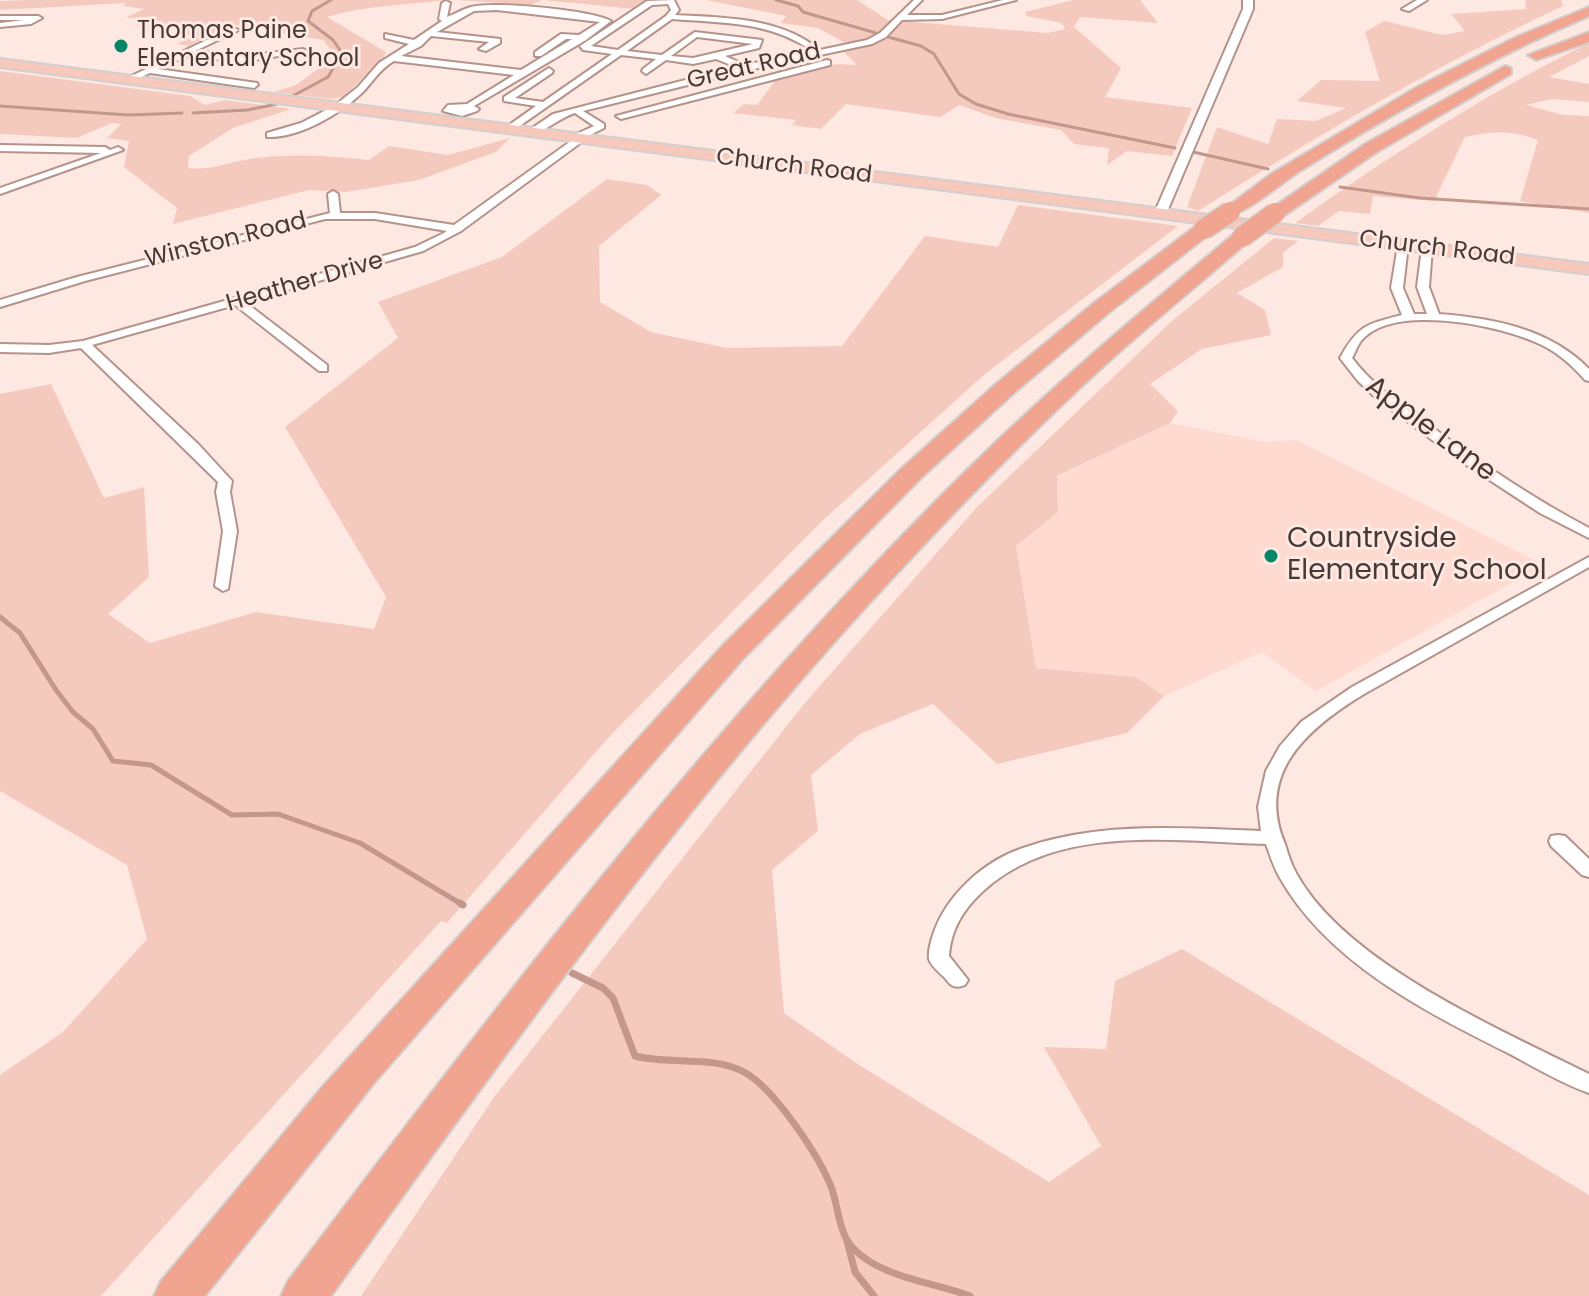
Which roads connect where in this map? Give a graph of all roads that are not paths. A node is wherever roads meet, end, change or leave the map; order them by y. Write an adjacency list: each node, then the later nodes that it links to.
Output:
1 (918, 0): 12 (street, Great Road)
2 (1012, 0): 12 (street)
3 (1248, 0): 59 (street)
4 (1423, 0): 8 (street)
5 (671, 1): 10 (street); 21 (street)
6 (1572, 2): 17 (highway)
7 (446, 3): 13 (street)
8 (1406, 9)
9 (1589, 11): 17 (highway)
10 (670, 17): 25 (street); 26 (street)
11 (0, 18): 14 (street)
12 (900, 18): 25 (street, Great Road)
13 (452, 20): 18 (street); 21 (street)
14 (0, 25)
15 (235, 30): 27 (street)
16 (1589, 31): 29 (highway)
17 (1540, 32): 61 (highway)
18 (429, 33): 22 (street); 23 (street)
19 (388, 36): 22 (street)
20 (1589, 37): 29 (highway)
21 (583, 43): 26 (street); 28 (street); 38 (street); 48 (street)
22 (418, 44): 32 (street)
23 (483, 49)
24 (303, 51): 27 (street)
25 (817, 51): 35 (street, Great Road)
26 (622, 52): 31 (street); 41 (street)
27 (186, 53): 36 (street)
28 (538, 54)
29 (1536, 55): 61 (highway, bridge)
30 (717, 56): 31 (street); 31 (street); 35 (street)
31 (664, 57): 37 (street)
32 (393, 58): 38 (street); 49 (street)
33 (0, 63): 39 (main road, Church Road)
34 (827, 63): 45 (street)
35 (744, 68): 40 (street, Great Road)
36 (149, 70): 39 (street); 43 (street)
37 (646, 71)
38 (523, 73): 47 (street)
39 (127, 80): 43 (main road, Church Road)
40 (688, 82): 45 (street); 46 (street, Great Road)
41 (573, 87): 42 (street); 48 (street)
42 (585, 90)
43 (254, 91): 49 (main road, Church Road)
44 (597, 93): 46 (street)
45 (712, 93): 51 (street)
46 (622, 99): 50 (street, Great Road)
47 (470, 105)
48 (546, 105): 52 (street)
49 (333, 108): 52 (main road, Church Road); 54 (street)
50 (576, 110): 53 (street, Great Road); 55 (street)
51 (621, 116)
52 (508, 130): 53 (main road, Church Road)
53 (531, 133): 55 (main road, Church Road)
54 (270, 135)
55 (577, 139): 59 (main road, Church Road); 62 (street, Heather Drive)
56 (0, 148): 57 (street)
57 (0, 191)
58 (333, 194): 60 (street)
59 (1160, 214): 63 (main road, Church Road)
60 (335, 215): 62 (street, Winston Road); 67 (street, Winston Road)
61 (1225, 226): 84 (highway); 85 (highway)
62 (457, 229): 66 (street, Heather Drive)
63 (1403, 245): 64 (main road, Church Road); 68 (street)
64 (1427, 248): 65 (main road, Church Road); 69 (street)
65 (1589, 269)
66 (238, 302): 70 (street, Heather Drive); 74 (street)
67 (0, 304)
68 (1409, 317): 69 (street, Apple Lane); 76 (street, Apple Lane)
69 (1434, 317): 72 (street, Apple Lane)
70 (84, 344): 71 (street, Heather Drive); 78 (street)
71 (0, 348)
72 (1569, 356): 73 (street); 75 (street)
73 (1589, 356)
74 (323, 368)
75 (1589, 377)
76 (1589, 534)
77 (1589, 561): 79 (street)
78 (223, 586)
79 (1271, 838): 82 (street); 83 (street)
80 (1558, 841): 81 (street)
81 (1589, 870)
82 (958, 980)
83 (1589, 1084)
84 (177, 1296)
85 (304, 1296)

